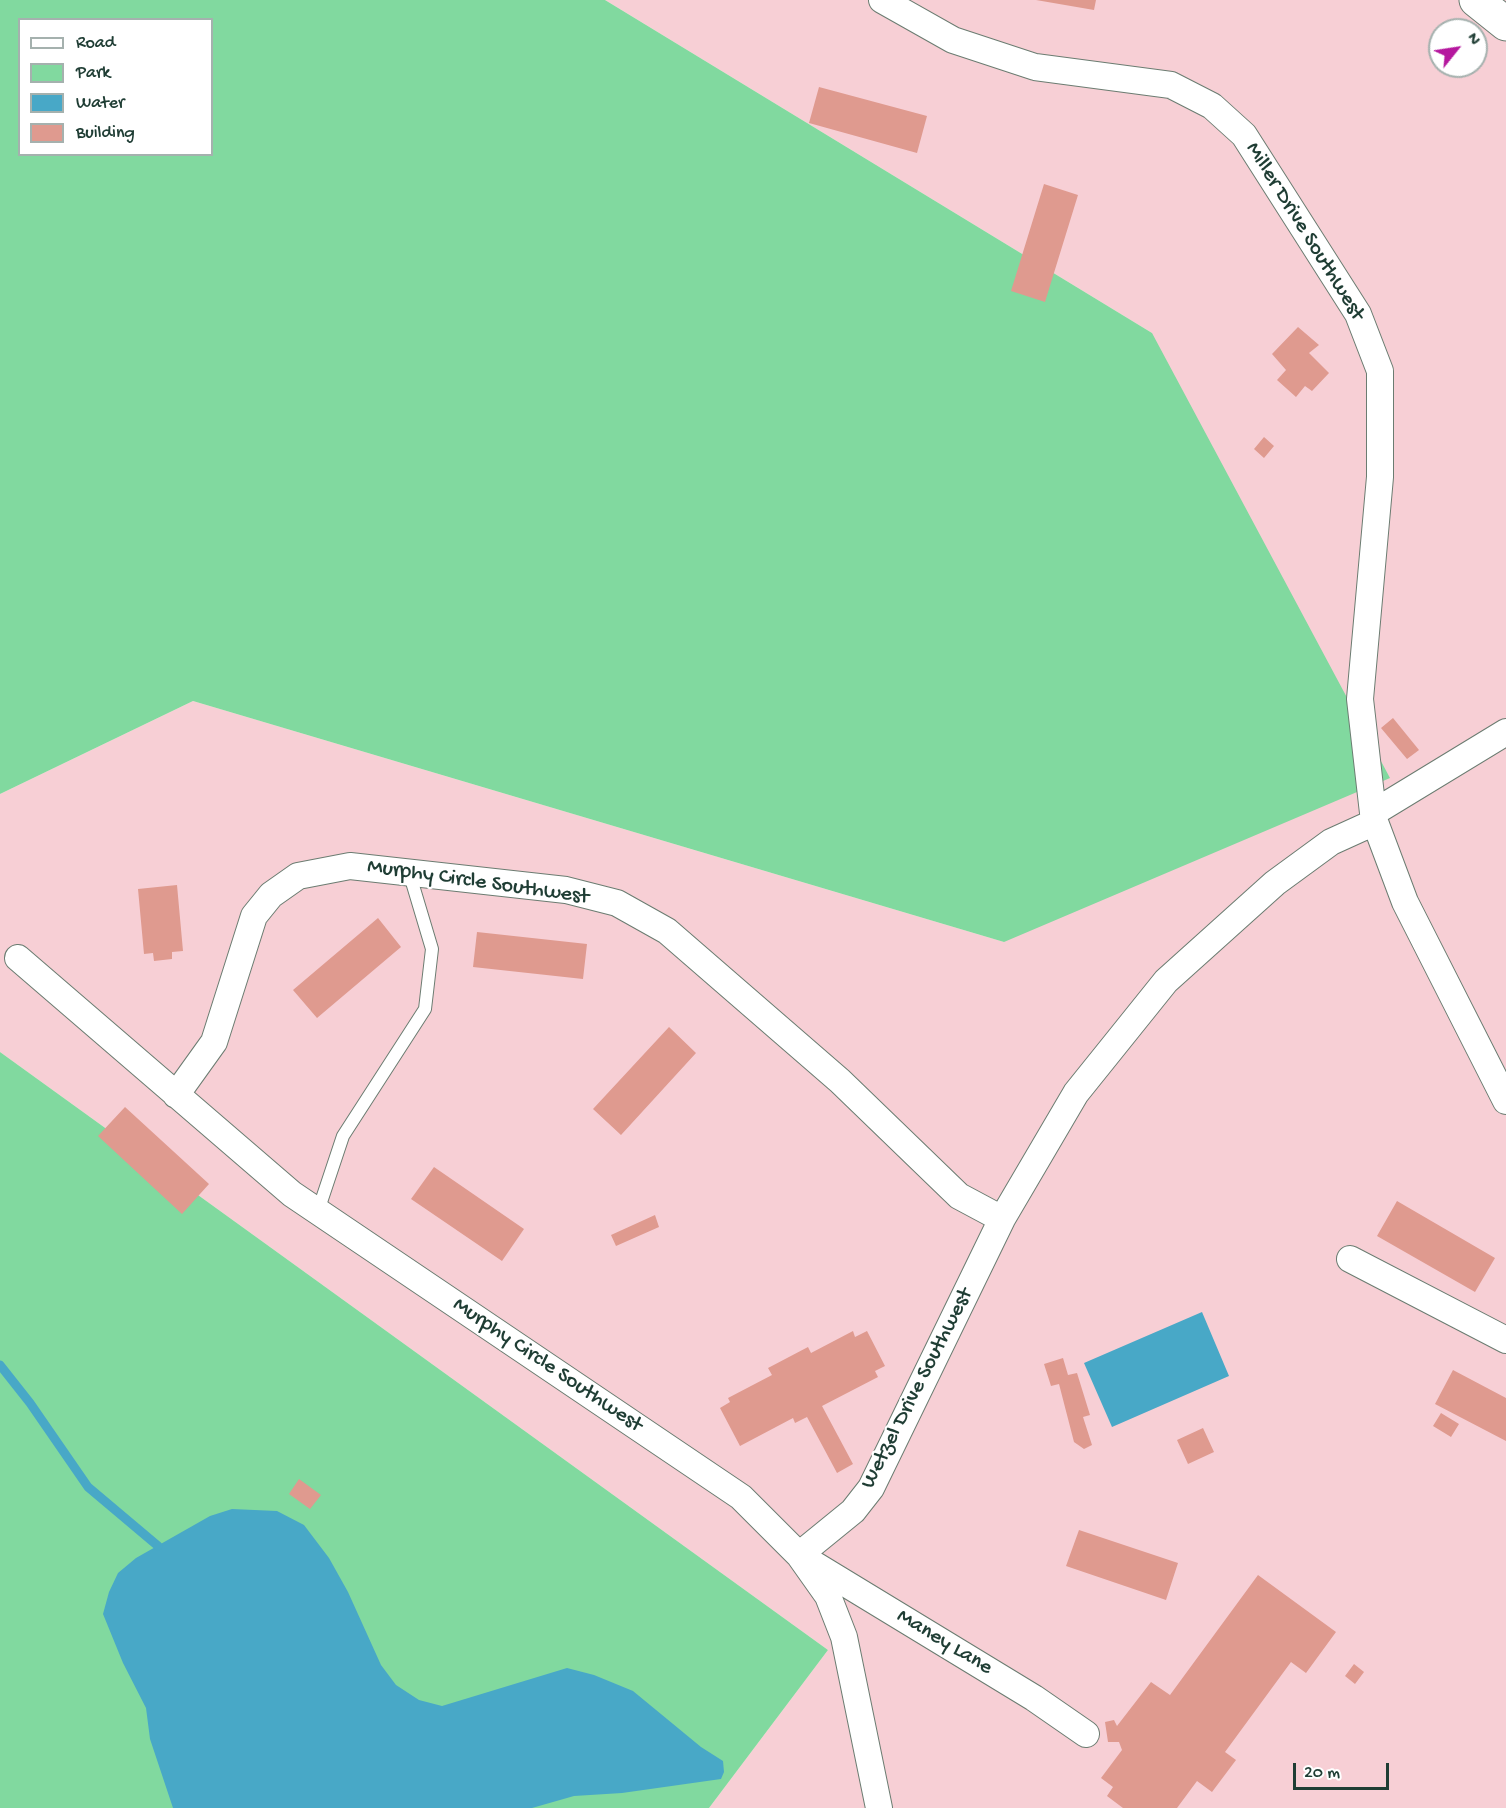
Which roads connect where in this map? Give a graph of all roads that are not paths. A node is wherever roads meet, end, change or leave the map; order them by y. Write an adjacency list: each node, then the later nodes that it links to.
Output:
1 (882, 0): 4 (street, Miller Drive Southwest)
2 (1476, 0): 3 (main road)
3 (1506, 24)
4 (1506, 732)
5 (409, 872): 7 (street, Murphy Circle Southwest); 9 (lane); 10 (street, Murphy Circle Southwest)
6 (18, 958): 7 (street)
7 (176, 1095): 9 (street, Murphy Circle Southwest)
8 (1506, 1101): 10 (street)
9 (318, 1211): 13 (street, Murphy Circle Southwest)
10 (1002, 1220): 13 (street, Wetzel Drive Southwest)
11 (1350, 1258): 12 (street)
12 (1506, 1340)
13 (799, 1555): 14 (street, Maney Lane); 15 (street)
14 (1086, 1734)
15 (879, 1808)

